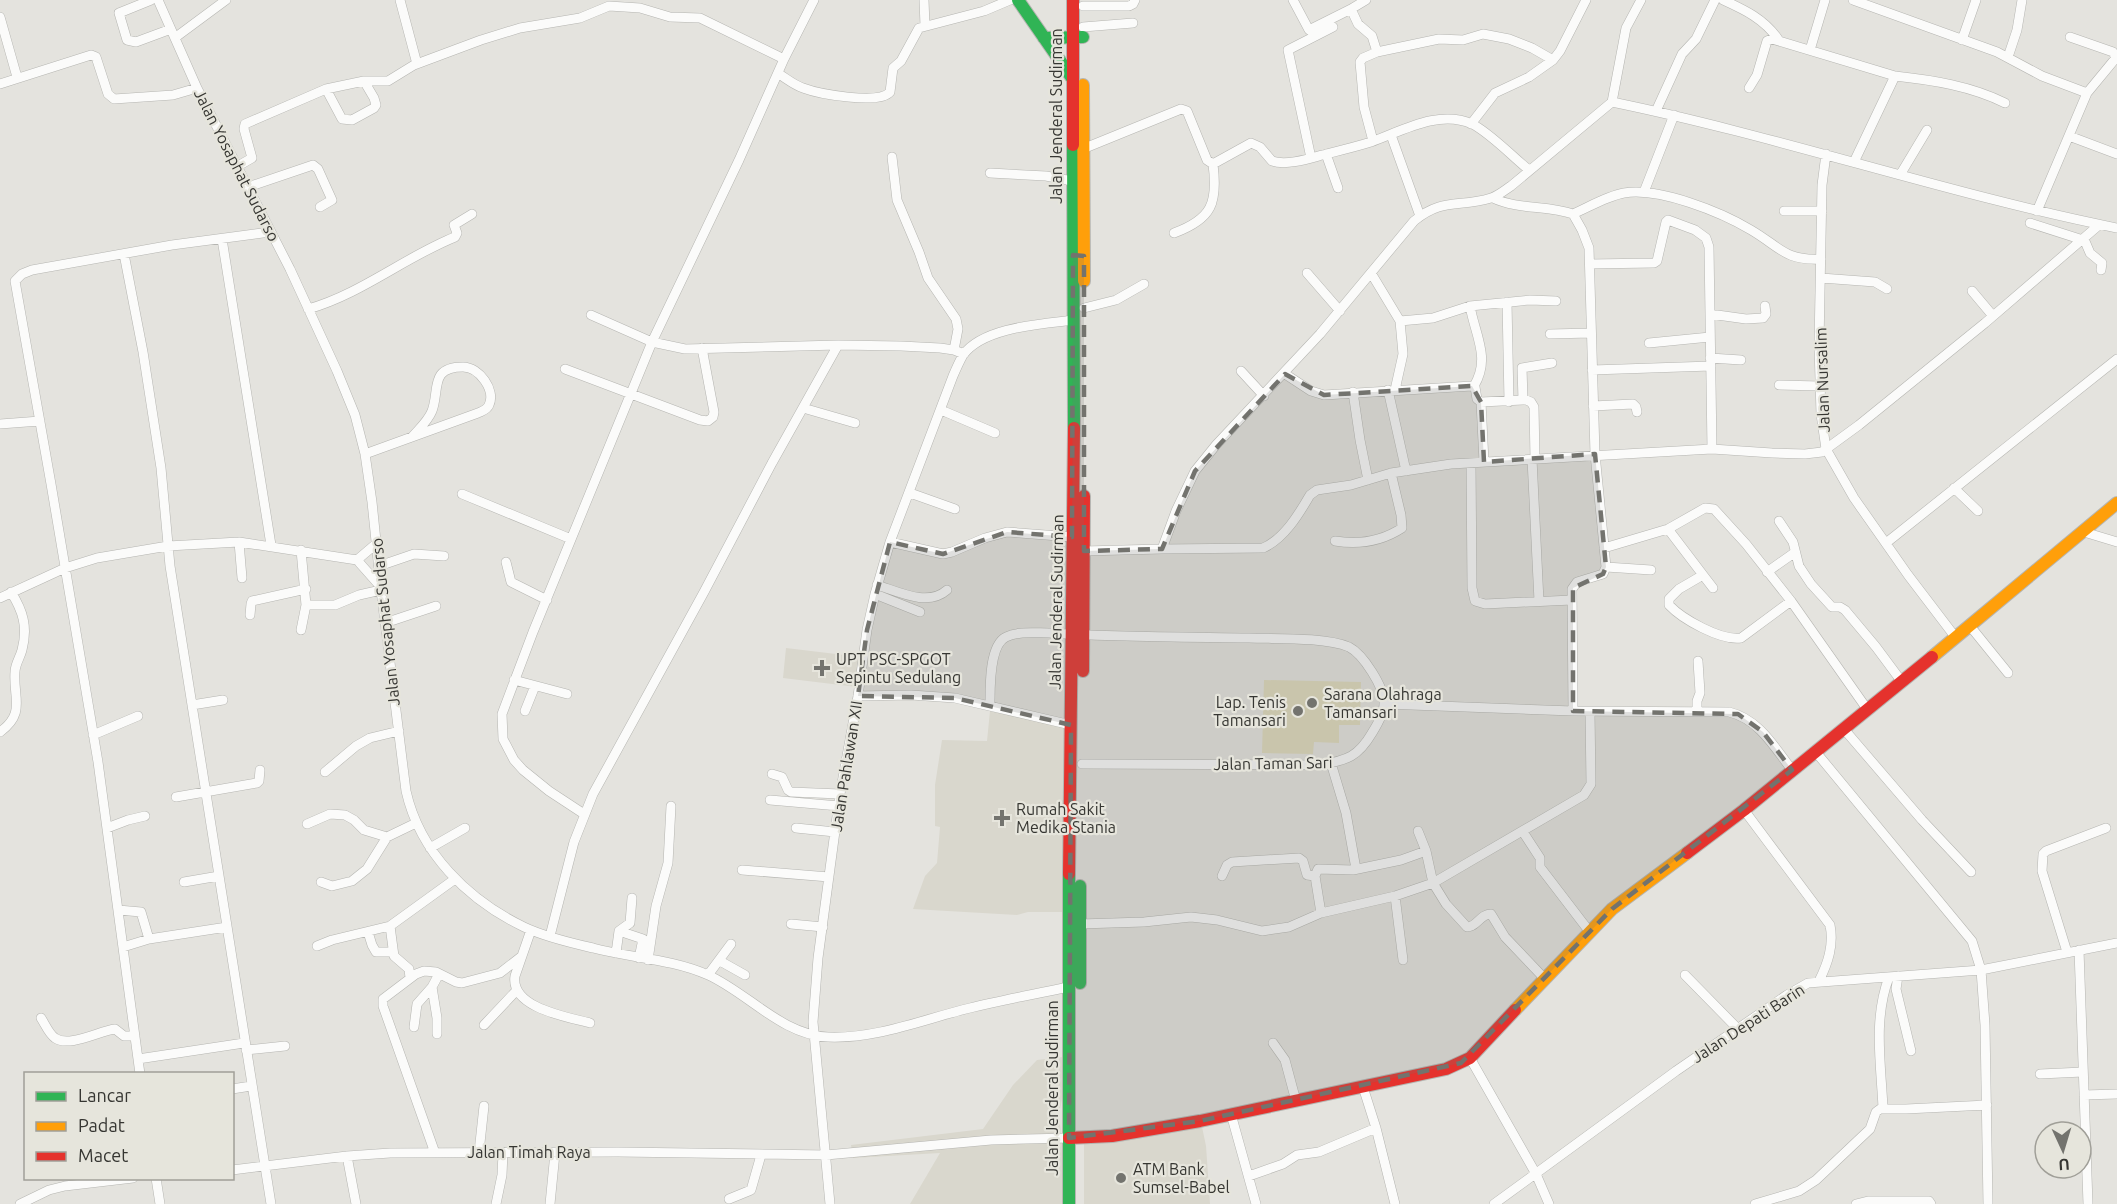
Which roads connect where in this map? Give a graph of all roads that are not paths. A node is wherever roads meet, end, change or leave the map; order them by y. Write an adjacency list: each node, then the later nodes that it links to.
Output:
1 (152, 0): 27 (street)
2 (158, 0): 27 (street, Jalan Yosaphat Sudarso)
3 (226, 0): 27 (street)
4 (399, 0): 39 (street)
5 (814, 0): 37 (street)
6 (924, 0): 25 (street)
7 (1010, 0): 25 (street)
8 (1018, 0): 31 (main road)
9 (1135, 0): 20 (street)
10 (1293, 0): 29 (street)
11 (1586, 0): 38 (street)
12 (1641, 0): 50 (street)
13 (1715, 0): 52 (street)
14 (1723, 0): 32 (street)
15 (1825, 0): 34 (street)
16 (1853, 0): 33 (street)
17 (1976, 0): 33 (street)
18 (2022, 0): 36 (street)
19 (1361, 1): 22 (street)
20 (1080, 2): 28 (main road, Jalan Jenderal Sudirman)
21 (600, 4): 37 (street); 39 (street)
22 (1351, 9): 29 (street); 35 (street)
23 (0, 17): 42 (street)
24 (1133, 23): 28 (street)
25 (925, 26): 40 (street)
26 (1333, 27): 29 (street)
27 (174, 33): 46 (street, Jalan Yosaphat Sudarso)
28 (1080, 34): 31 (main road); 43 (main road, Jalan Jenderal Sudirman); 59 (main road, Jalan Jenderal Sudirman)
29 (1312, 34): 64 (street)
30 (2070, 37): 49 (street)
31 (1044, 38): 43 (main road)
32 (1778, 39): 34 (street); 47 (street)
33 (1962, 40): 36 (street)
34 (1810, 50): 41 (street)
35 (1377, 52): 38 (street); 58 (street)
36 (2007, 57): 49 (street)
37 (784, 59): 40 (street)
38 (1553, 60): 54 (street)
39 (417, 64): 44 (street)
40 (779, 74): 116 (street)
41 (1895, 76): 51 (street); 65 (street)
42 (17, 77): 45 (street); 46 (street)
43 (1072, 78): 59 (main road, Jalan Jenderal Sudirman)
44 (364, 81): 48 (street); 48 (street)
45 (0, 84)
46 (198, 88): 67 (street, Jalan Yosaphat Sudarso)
47 (1749, 88)
48 (326, 89): 67 (street)
49 (2087, 93): 57 (street)
50 (1612, 102): 52 (street); 68 (street)
51 (2005, 103)
52 (1656, 111): 53 (street)
53 (1674, 115): 61 (street); 74 (street)
54 (1471, 124): 56 (street); 68 (street)
55 (1927, 130): 70 (street)
56 (1390, 135): 58 (street); 82 (street)
57 (2069, 136): 62 (street); 79 (street)
58 (1373, 141): 60 (street)
59 (1076, 145): 66 (street); 71 (main road, Jalan Jenderal Sudirman); 91 (main road, Jalan Jenderal Sudirman)
60 (1326, 154): 64 (street); 73 (street)
61 (1826, 154): 65 (street); 78 (street, Jalan Nursalim)
62 (2117, 154)
63 (892, 158): 120 (street)
64 (1311, 158): 66 (street)
65 (1854, 162): 70 (street)
66 (1214, 164): 87 (street)
67 (238, 166): 72 (street, Jalan Yosaphat Sudarso)
68 (1529, 170): 75 (street)
69 (990, 172): 71 (street)
70 (1900, 175): 79 (street)
71 (1072, 181): 91 (main road, Jalan Jenderal Sudirman)
72 (254, 185): 76 (street); 86 (street, Jalan Yosaphat Sudarso)
73 (1338, 188)
74 (1644, 192): 81 (street); 92 (street)
75 (1493, 198): 81 (street); 82 (street)
76 (320, 207)
77 (1784, 211): 78 (street)
78 (1822, 211): 92 (street, Jalan Nursalim)
79 (2037, 211): 84 (street)
80 (472, 214): 105 (street)
81 (1573, 214): 93 (street)
82 (1420, 216): 96 (street)
83 (2030, 223): 89 (street)
84 (2098, 225): 85 (street); 89 (street)
85 (2117, 228)
86 (270, 232): 88 (street); 105 (street, Jalan Yosaphat Sudarso)
87 (1174, 233)
88 (222, 239): 90 (street); 176 (street)
89 (2083, 240): 94 (street); 110 (street)
90 (124, 254): 144 (street); 177 (street)
91 (1078, 255): 106 (main road, Jalan Jenderal Sudirman); 111 (main road, Jalan Jenderal Sudirman)
92 (1821, 259): 97 (street, Jalan Nursalim)
93 (1590, 264): 108 (street); 113 (street)
94 (2101, 270)
95 (1307, 273): 107 (street)
96 (1371, 273): 107 (street); 112 (street)
97 (1821, 278): 99 (street); 132 (street, Jalan Nursalim)
98 (1144, 284): 106 (street)
99 (1887, 289)
100 (1972, 291): 110 (street)
101 (1556, 301): 102 (street)
102 (1507, 302): 103 (street); 139 (street)
103 (1470, 306): 112 (street); 131 (street)
104 (1765, 306): 108 (street)
105 (315, 307): 151 (street, Jalan Yosaphat Sudarso)
106 (1084, 308): 181 (main road, Jalan Jenderal Sudirman)
107 (1340, 311): 129 (street)
108 (1710, 314): 115 (street)
109 (591, 315): 116 (street)
110 (1993, 316): 150 (street)
111 (1074, 320): 121 (street, Jalan Pahlawan XII); 168 (main road, Jalan Jenderal Sudirman)
112 (1400, 321): 133 (street)
113 (1592, 333): 114 (street); 127 (street)
114 (1550, 334)
115 (1710, 337): 117 (street); 124 (street)
116 (652, 342): 119 (street); 135 (street)
117 (1649, 342)
118 (838, 345): 119 (street); 120 (street); 141 (street)
119 (702, 348): 135 (street)
120 (954, 350): 121 (street)
121 (964, 354): 142 (street, Jalan Pahlawan XII)
122 (2117, 359): 159 (street)
123 (1741, 360): 124 (street)
124 (1710, 362): 127 (street); 149 (street)
125 (1552, 363): 137 (street)
126 (565, 369): 135 (street)
127 (1592, 370): 140 (street)
128 (1241, 371): 136 (street)
129 (1285, 374): 134 (street); 136 (street)
130 (1779, 385): 132 (street)
131 (1474, 386): 133 (street); 138 (street)
132 (1820, 386): 150 (street, Jalan Nursalim)
133 (1392, 390): 134 (street); 156 (street)
134 (1353, 392): 158 (street)
135 (631, 394): 169 (street)
136 (1264, 396): 179 (street)
137 (1524, 399): 139 (street); 153 (street)
138 (1481, 402): 139 (street); 154 (street)
139 (1509, 402)
140 (1593, 406): 143 (street); 152 (street)
141 (803, 408): 145 (street); 249 (street)
142 (941, 410): 147 (street); 160 (street, Jalan Pahlawan XII)
143 (1637, 412)
144 (40, 421): 146 (street); 188 (street)
145 (855, 423)
146 (0, 424)
147 (995, 433)
148 (412, 437): 148 (street); 151 (street)
149 (1712, 449): 150 (street); 152 (street)
150 (1826, 449): 175 (street, Jalan Nursalim)
151 (365, 454): 174 (street, Jalan Yosaphat Sudarso)
152 (1596, 454): 153 (street); 178 (street)
153 (1534, 459): 154 (street); 202 (street)
154 (1484, 462): 155 (street)
155 (1471, 463): 156 (street); 202 (street)
156 (1406, 471): 157 (street)
157 (1391, 473): 158 (street); 170 (street)
158 (1368, 480): 179 (street)
159 (1954, 488): 164 (street); 175 (street)
160 (910, 493): 163 (street); 172 (street, Jalan Pahlawan XII)
161 (462, 494): 169 (street)
162 (2117, 503): 167 (main road)
163 (955, 509)
164 (1978, 511)
165 (1779, 521): 182 (street)
166 (1668, 529): 178 (street); 190 (street); 191 (street)
167 (2084, 532): 173 (street); 209 (main road)
168 (1072, 537): 172 (street); 211 (main road, Jalan Jenderal Sudirman)
169 (571, 539): 200 (street)
170 (1335, 541)
171 (239, 542): 176 (street); 177 (street); 192 (street)
172 (890, 542): 196 (street, Jalan Pahlawan XII)
173 (2117, 542)
174 (377, 543): 184 (street); 186 (street, Jalan Yosaphat Sudarso)
175 (1886, 543): 212 (street, Jalan Nursalim)
176 (271, 545): 180 (street)
177 (168, 546): 188 (street); 222 (street)
178 (1604, 548): 187 (street)
179 (1162, 549): 181 (street)
180 (301, 550): 184 (street); 194 (street)
181 (1084, 551): 211 (main road, Jalan Jenderal Sudirman)
182 (1794, 553): 190 (street); 216 (street)
183 (444, 556): 186 (street)
184 (357, 560): 195 (street)
185 (506, 562): 200 (street)
186 (379, 566): 195 (street, Jalan Yosaphat Sudarso)
187 (1606, 567): 189 (street); 201 (street)
188 (65, 568): 198 (street); 234 (street)
189 (1652, 570)
190 (1767, 572): 203 (street)
191 (1703, 575): 193 (street); 203 (street)
192 (242, 578)
193 (1713, 588)
194 (306, 589): 204 (street); 207 (street)
195 (381, 589): 204 (street); 208 (street, Jalan Yosaphat Sudarso)
196 (876, 590): 197 (street); 206 (street); 219 (street, Jalan Pahlawan XII)
197 (947, 590)
198 (11, 592): 199 (street); 233 (street)
199 (0, 598)
200 (547, 600): 215 (street)
201 (1572, 600): 202 (street); 226 (street)
202 (1539, 601)
203 (1791, 601): 224 (street)
204 (306, 605): 210 (street)
205 (436, 606): 208 (street)
206 (920, 612)
207 (250, 615)
208 (385, 623): 232 (street, Jalan Yosaphat Sudarso)
209 (1970, 626): 212 (main road); 214 (street)
210 (301, 630)
211 (1077, 635): 221 (street); 223 (street); 230 (main road, Jalan Jenderal Sudirman); 237 (main road, Jalan Jenderal Sudirman)
212 (1956, 638): 216 (main road)
213 (1698, 661): 228 (street)
214 (2008, 673)
215 (514, 680): 217 (street); 249 (street)
216 (1902, 682): 224 (main road)
217 (535, 686): 218 (street); 225 (street)
218 (567, 694)
219 (858, 696): 223 (street); 243 (street, Jalan Pahlawan XII)
220 (223, 700): 222 (street)
221 (1384, 704): 226 (street); 236 (street, Jalan Taman Sari)
222 (192, 705): 242 (street)
223 (990, 705): 230 (street)
224 (1867, 709): 231 (main road)
225 (525, 711)
226 (1573, 711): 227 (street)
227 (1590, 712): 228 (street); 259 (street)
228 (1697, 712): 239 (street)
229 (138, 716): 234 (street)
230 (1071, 724): 311 (main road, Jalan Jenderal Sudirman)
231 (1843, 728): 235 (main road); 265 (street)
232 (399, 731): 240 (street); 252 (street, Jalan Yosaphat Sudarso)
233 (0, 732)
234 (93, 735): 253 (street)
235 (1815, 751): 239 (main road); 301 (street)
236 (1331, 763): 237 (street, Jalan Taman Sari); 263 (street)
237 (1082, 764): 279 (main road, Jalan Jenderal Sudirman)
238 (260, 770): 242 (street)
239 (1792, 770): 248 (main road)
240 (325, 772)
241 (772, 774): 243 (street)
242 (206, 792): 244 (street); 266 (street)
243 (840, 794): 247 (street, Jalan Pahlawan XII)
244 (176, 797)
245 (770, 800): 247 (street)
246 (671, 806): 298 (street)
247 (839, 806): 258 (street, Jalan Pahlawan XII)
248 (1744, 810): 285 (main road); 309 (street)
249 (584, 814): 287 (street)
250 (145, 816): 253 (street)
251 (307, 824): 260 (street)
252 (416, 824): 260 (street); 261 (street, Jalan Yosaphat Sudarso)
253 (107, 828): 276 (street)
254 (465, 828): 261 (street)
255 (796, 828): 258 (street)
256 (2106, 828): 295 (street)
257 (1418, 831): 262 (street)
258 (835, 832): 269 (street, Jalan Pahlawan XII)
259 (1523, 832): 273 (street); 285 (street)
260 (387, 837): 272 (street)
261 (430, 848): 270 (street, Jalan Yosaphat Sudarso)
262 (1426, 851): 263 (street); 273 (street)
263 (1356, 869): 268 (street)
264 (742, 870): 269 (street)
265 (1971, 872)
266 (219, 876): 271 (street); 281 (street)
267 (1222, 876): 268 (street)
268 (1315, 876): 277 (street)
269 (829, 877): 282 (street, Jalan Pahlawan XII)
270 (455, 879): 280 (street); 283 (street, Jalan Yosaphat Sudarso)
271 (184, 882)
272 (321, 882)
273 (1433, 883): 274 (street); 307 (street)
274 (1395, 896): 277 (street); 299 (street)
275 (632, 898): 284 (street)
276 (118, 910): 288 (street); 292 (street)
277 (1321, 913): 279 (street)
278 (791, 924): 282 (street)
279 (1080, 924): 341 (main road, Jalan Jenderal Sudirman)
280 (390, 926): 286 (street); 294 (street)
281 (227, 927): 288 (street); 323 (street)
282 (823, 927): 319 (street, Jalan Pahlawan XII)
283 (531, 930): 287 (street, Jalan Yosaphat Sudarso); 297 (street)
284 (620, 931): 296 (street); 298 (street)
285 (1589, 931): 307 (main road)
286 (368, 932): 291 (street); 294 (street)
287 (550, 936): 296 (street, Jalan Yosaphat Sudarso)
288 (149, 939): 292 (street)
289 (2117, 943): 293 (street, Jalan Depati Barin)
290 (731, 944): 300 (street)
291 (317, 946)
292 (123, 948): 320 (street)
293 (2079, 950): 295 (street, Jalan Depati Barin); 328 (street)
294 (393, 952): 306 (street)
295 (2067, 952): 301 (street, Jalan Depati Barin)
296 (616, 953): 298 (street, Jalan Yosaphat Sudarso)
297 (522, 956): 302 (street); 312 (street)
298 (644, 959): 303 (street, Jalan Yosaphat Sudarso)
299 (1403, 960)
300 (720, 961): 303 (street); 304 (street)
301 (1982, 970): 308 (street, Jalan Depati Barin); 336 (street)
302 (439, 974): 306 (street); 310 (street)
303 (708, 975): 319 (street, Jalan Yosaphat Sudarso)
304 (745, 975)
305 (1685, 975): 317 (street)
306 (410, 978): 344 (street)
307 (1544, 978): 325 (main road)
308 (1891, 978): 309 (street, Jalan Depati Barin); 324 (street); 338 (street)
309 (1819, 981): 317 (street, Jalan Depati Barin)
310 (432, 987): 316 (street); 318 (street)
311 (1068, 987): 319 (street); 341 (main road, Jalan Jenderal Sudirman)
312 (517, 990): 314 (street); 315 (street)
313 (40, 1018): 320 (street)
314 (590, 1023)
315 (483, 1025)
316 (414, 1027)
317 (1738, 1029): 351 (street, Jalan Depati Barin)
318 (437, 1034)
319 (813, 1035): 347 (street, Jalan Pahlawan XII)
320 (135, 1036): 326 (street)
321 (1273, 1043): 335 (street)
322 (285, 1046): 323 (street)
323 (245, 1047): 326 (street); 330 (street)
324 (1911, 1051)
325 (1470, 1058): 331 (main road); 351 (street)
326 (138, 1059): 327 (street)
327 (140, 1072)
328 (2083, 1072): 329 (street); 334 (street)
329 (2040, 1074)
330 (251, 1086): 332 (street); 349 (street)
331 (1363, 1087): 335 (main road); 340 (street)
332 (234, 1089)
333 (2117, 1094): 334 (street)
334 (2084, 1095): 373 (street)
335 (1296, 1101): 339 (main road)
336 (1987, 1105): 338 (street); 372 (street)
337 (484, 1106): 342 (street)
338 (1883, 1108): 369 (street)
339 (1231, 1114): 341 (main road); 352 (street)
340 (1376, 1128): 352 (street); 366 (street)
341 (1074, 1138): 347 (street, Jalan Timah Raya); 363 (main road, Jalan Jenderal Sudirman); 364 (main road, Jalan Jenderal Sudirman)
342 (479, 1152): 343 (street, Jalan Timah Raya); 344 (street, Jalan Timah Raya)
343 (504, 1152): 345 (street, Jalan Timah Raya); 360 (street)
344 (435, 1153): 348 (street, Jalan Timah Raya)
345 (555, 1153): 346 (street, Jalan Timah Raya); 361 (street)
346 (761, 1155): 347 (street, Jalan Timah Raya); 355 (street)
347 (826, 1155): 362 (street, Jalan Pahlawan XII)
348 (347, 1156): 349 (street, Jalan Timah Raya); 359 (street)
349 (265, 1167): 350 (street, Jalan Timah Raya); 358 (street)
350 (234, 1170)
351 (1536, 1174): 367 (street, Jalan Depati Barin); 368 (street)
352 (1249, 1176): 365 (street)
353 (123, 1180): 356 (street)
354 (156, 1180): 357 (street)
355 (729, 1199)
356 (20, 1204)
357 (160, 1204)
358 (271, 1204)
359 (356, 1204)
360 (496, 1204)
361 (550, 1204)
362 (830, 1204)
363 (1069, 1204)
364 (1081, 1204)
365 (1256, 1204)
366 (1395, 1204)
367 (1494, 1204)
368 (1549, 1204)
369 (1755, 1204)
370 (1856, 1204): 371 (street)
371 (1931, 1204)
372 (1988, 1204)
373 (2088, 1204)

